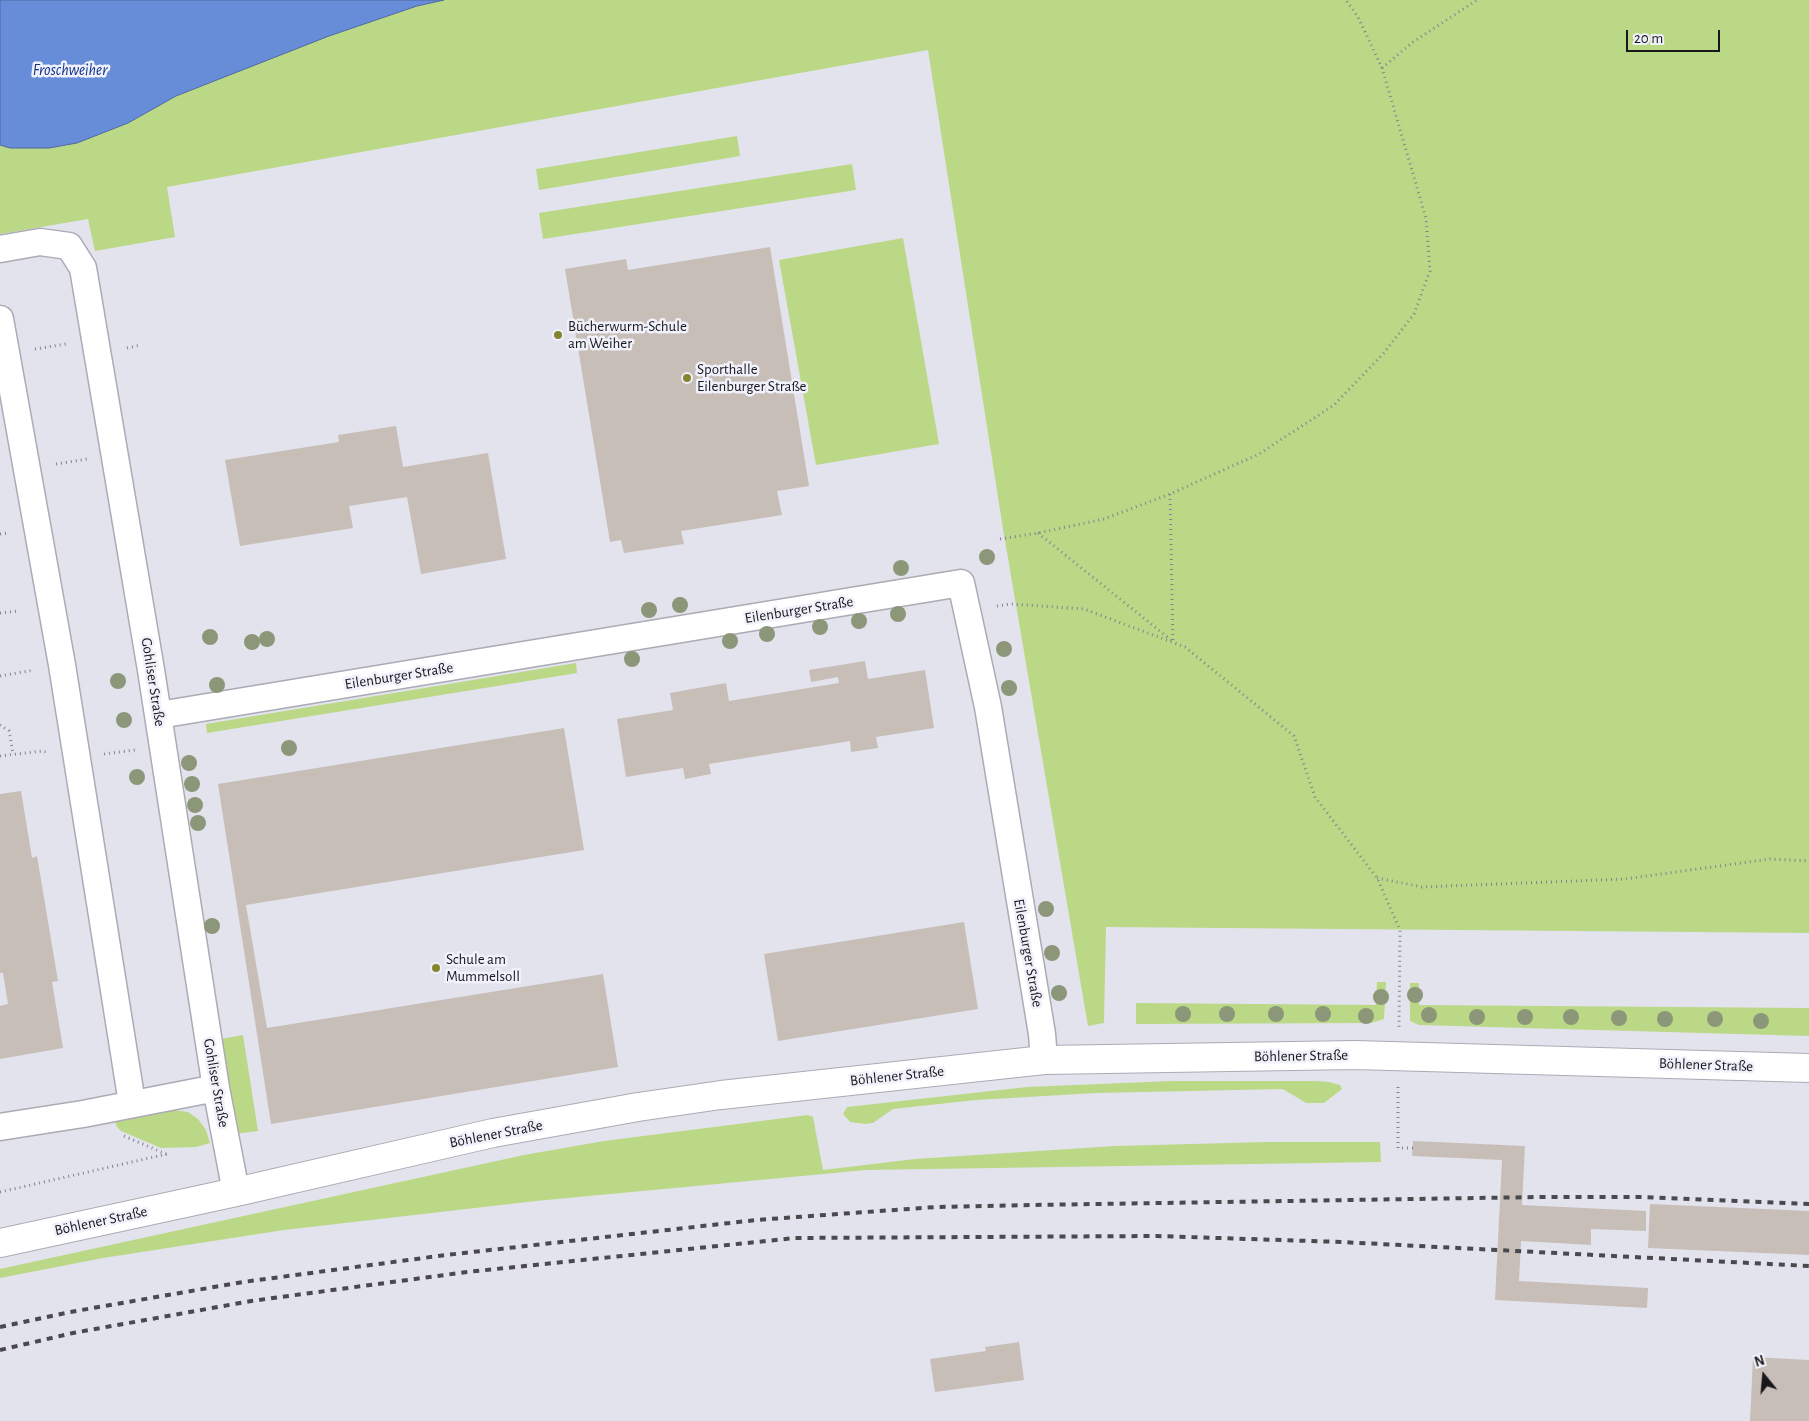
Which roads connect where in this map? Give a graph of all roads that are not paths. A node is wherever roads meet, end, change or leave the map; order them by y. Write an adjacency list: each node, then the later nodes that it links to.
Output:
1 (0, 249): 3 (street, Gohliser Straße)
2 (0, 319): 7 (street)
3 (159, 715): 4 (street, Eilenburger Straße); 6 (street, Gohliser Straße)
4 (1044, 1060): 5 (street, Böhlener Straße); 9 (street, Böhlener Straße)
5 (1809, 1068)
6 (216, 1088): 7 (street); 9 (street, Gohliser Straße)
7 (132, 1103): 8 (street)
8 (0, 1127)
9 (236, 1192): 10 (street, Böhlener Straße)
10 (0, 1243)

